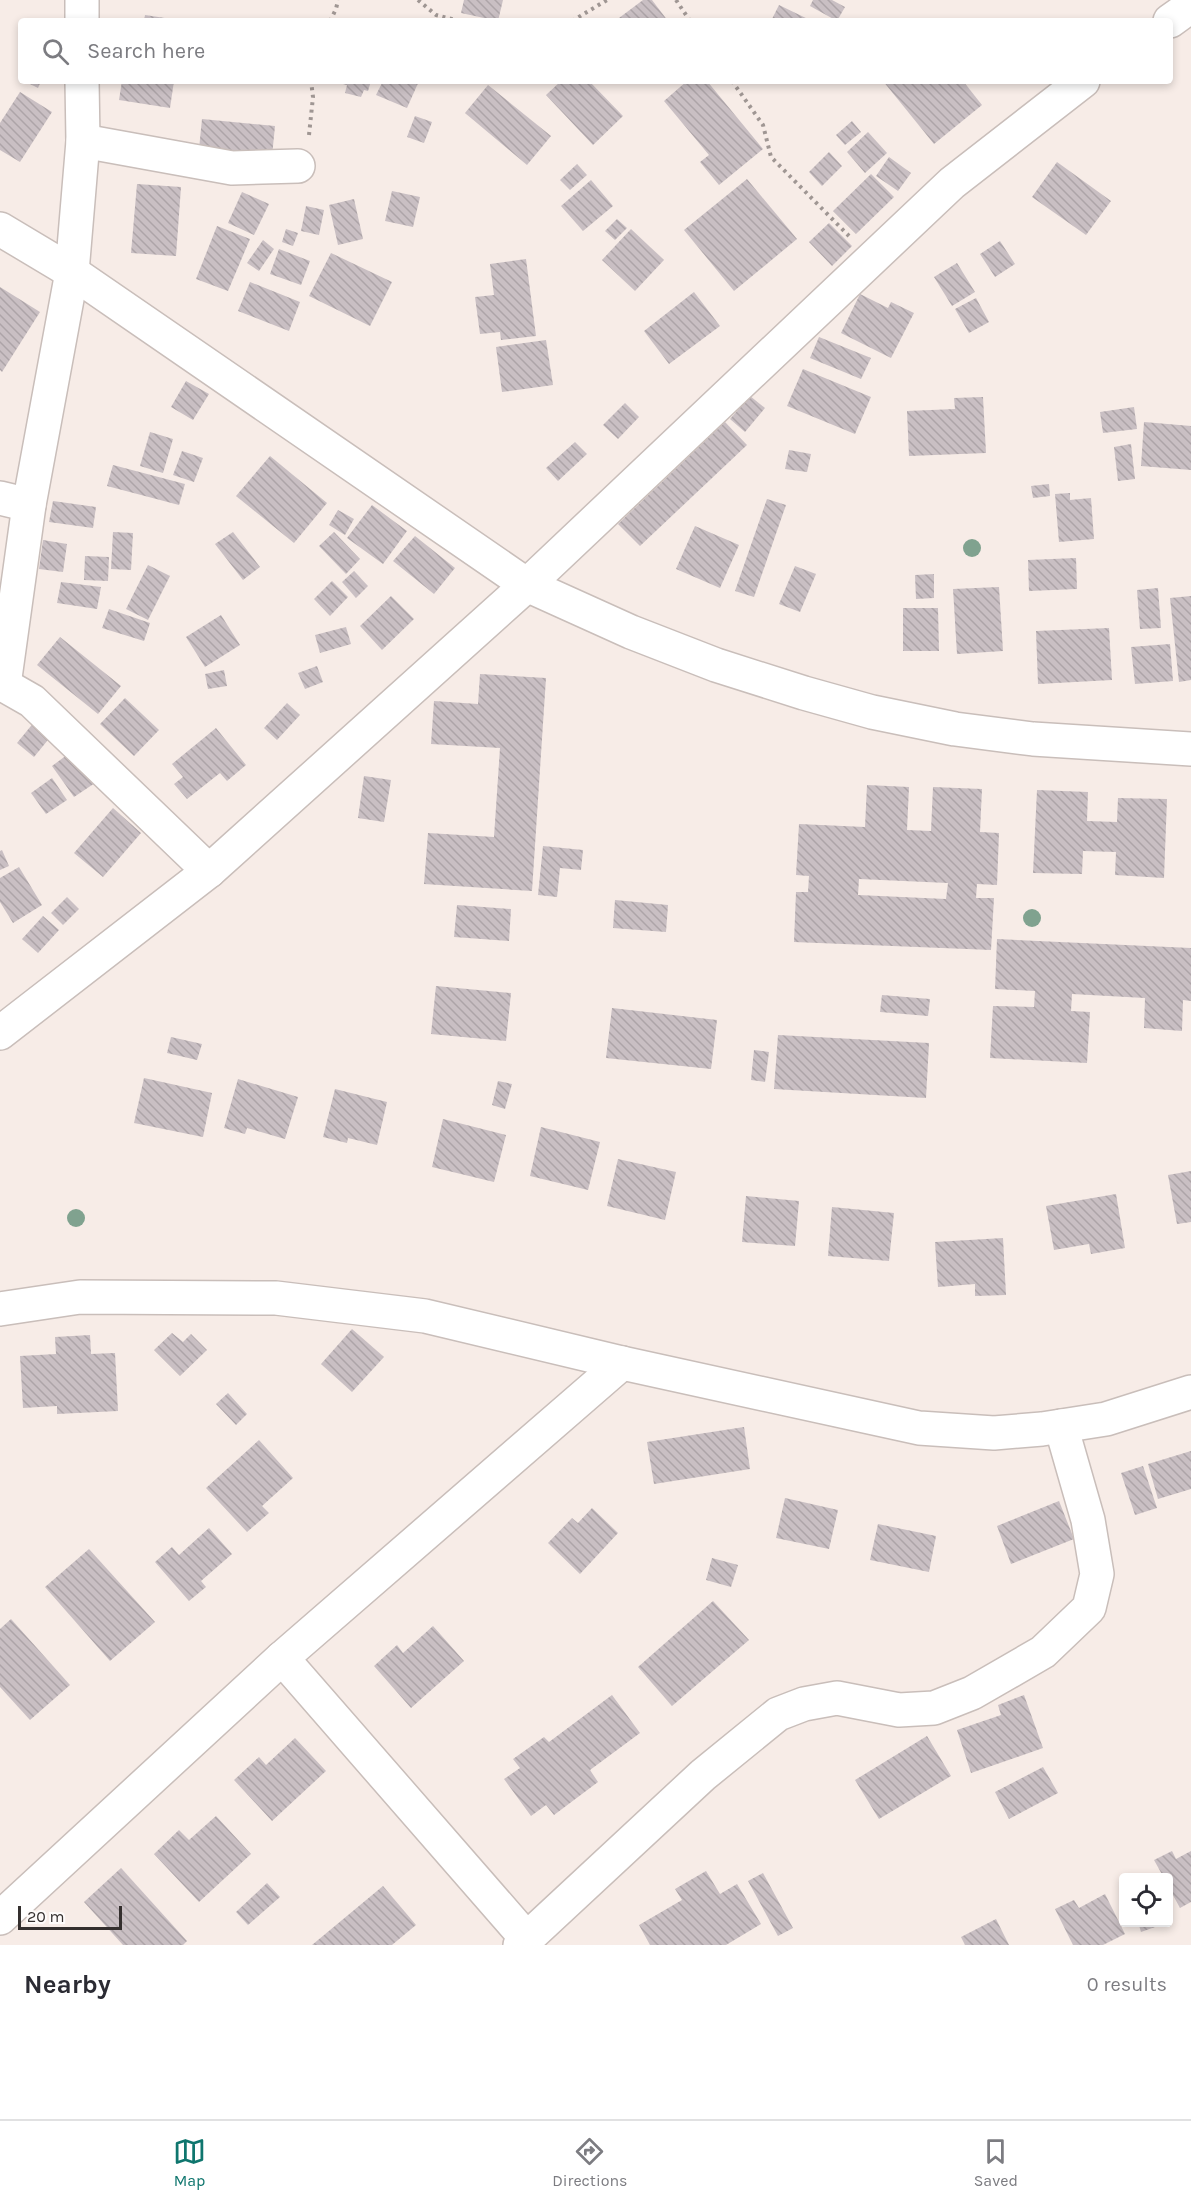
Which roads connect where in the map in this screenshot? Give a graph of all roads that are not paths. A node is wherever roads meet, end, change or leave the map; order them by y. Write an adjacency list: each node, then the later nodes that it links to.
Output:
1 (82, 0): 3 (street)
2 (1191, 6): 4 (street)
3 (82, 18)
4 (1173, 19)
5 (82, 84): 7 (street)
6 (1079, 84): 12 (street)
7 (83, 141): 8 (street); 10 (street)
8 (298, 166)
9 (0, 229): 10 (street)
10 (72, 272): 11 (street); 12 (street)
11 (14, 502): 13 (street)
12 (527, 585): 14 (street); 15 (street)
13 (2, 685): 15 (street)
14 (1191, 749)
15 (209, 871): 16 (street)
16 (0, 1034)
17 (0, 1309): 18 (street)
18 (622, 1363): 20 (street); 21 (street)
19 (1191, 1392): 20 (street)
20 (1061, 1426): 23 (street)
21 (282, 1658): 22 (street); 23 (street)
22 (0, 1918)
23 (523, 1942)

